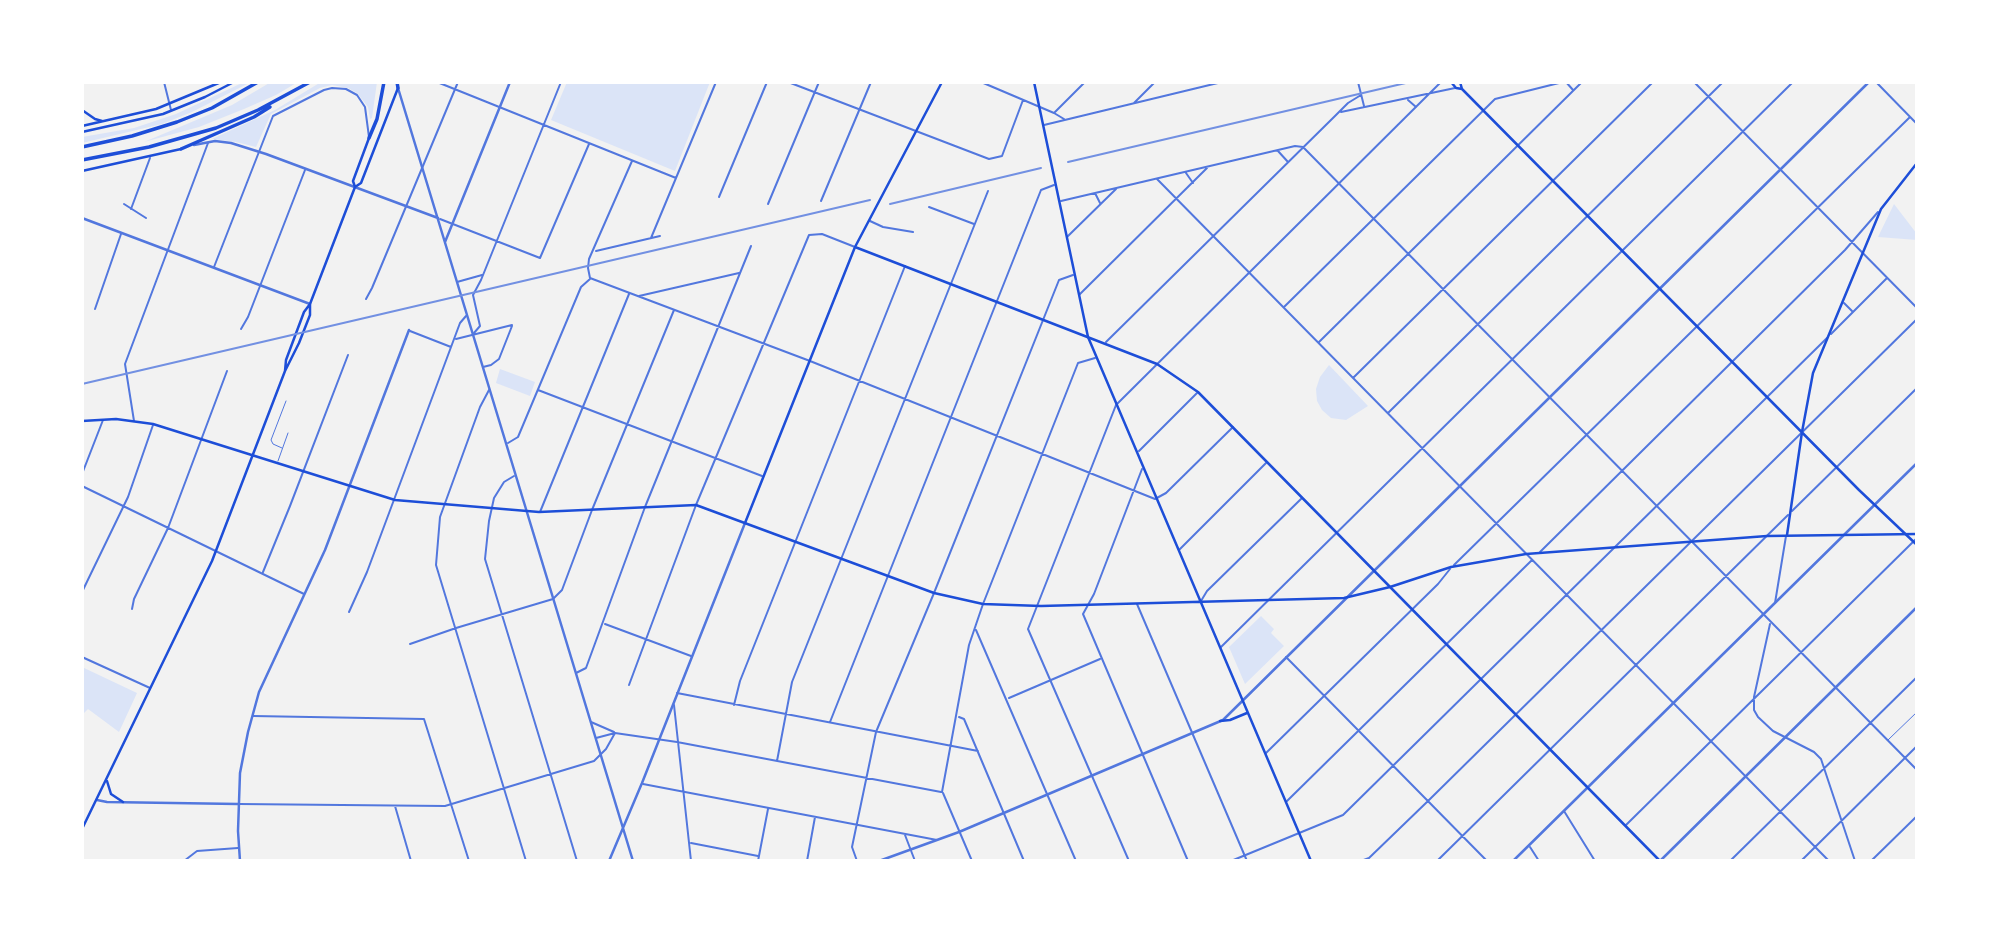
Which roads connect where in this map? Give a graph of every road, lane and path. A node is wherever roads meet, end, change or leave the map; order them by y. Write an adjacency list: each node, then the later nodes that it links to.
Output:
1 (164, 82): 49 (street)
2 (221, 82): 49 (main road)
3 (234, 82): 57 (main road)
4 (258, 82): 74 (highway)
5 (310, 82): 46 (highway)
6 (384, 82): 70 (highway)
7 (398, 82): 36 (highway)
8 (437, 82): 38 (street)
9 (458, 82): 38 (street)
10 (510, 82): 51 (street)
11 (561, 82): 64 (street)
12 (716, 82): 90 (street)
13 (767, 82): 100 (street)
14 (788, 82): 41 (street)
15 (818, 82): 41 (street)
16 (870, 82): 54 (street)
17 (942, 82): 67 (main road)
18 (981, 82): 47 (street)
19 (1034, 82): 50 (main road)
20 (1085, 82): 58 (street)
21 (1155, 82): 48 (street)
22 (1222, 82): 48 (street)
23 (1451, 82): 37 (main road)
24 (1460, 82): 39 (main road)
25 (1564, 82): 40 (street); 56 (street)
26 (1582, 82): 40 (street)
27 (1653, 82): 92 (street)
28 (1694, 82): 44 (street)
29 (1723, 82): 44 (street)
30 (1793, 82): 69 (street)
31 (1869, 82): 87 (street)
32 (1876, 82): 60 (street)
33 (1364, 83): 35 (street)
34 (1439, 83): 42 (street)
35 (1359, 84): 43 (street)
36 (398, 88): 84 (street); 96 (main road)
37 (1456, 88): 39 (main road); 42 (street)
38 (455, 89): 51 (street); 84 (street)
39 (1462, 89): 56 (main road)
40 (1573, 91): 73 (street)
41 (814, 92): 54 (street); 105 (street)
42 (1429, 94): 45 (street); 53 (street)
43 (1361, 95): 52 (street); 59 (street)
44 (1708, 97): 69 (street); 112 (street)
45 (1408, 99): 52 (street); 53 (street)
46 (278, 100): 76 (highway); 80 (highway)
47 (1023, 100): 50 (street); 67 (street)
48 (1134, 104): 61 (street)
49 (169, 105): 57 (street); 62 (main road)
50 (1039, 106): 58 (street); 65 (main road)
51 (500, 107): 64 (street); 118 (street)
52 (1364, 107): 59 (street)
53 (1416, 107): 94 (street)
54 (859, 109): 67 (street); 102 (street)
55 (82, 110): 62 (main road)
56 (1484, 110): 73 (main road); 116 (street)
57 (171, 111): 68 (main road)
58 (1054, 113): 61 (street)
59 (1338, 113): 75 (street)
60 (1910, 117): 63 (street); 109 (street)
61 (1064, 120): 65 (street)
62 (105, 121): 66 (main road)
63 (1917, 124)
64 (544, 125): 72 (street); 127 (street)
65 (1043, 125): 95 (main road)
66 (82, 126)
67 (917, 131): 117 (main road)
68 (82, 132)
69 (1743, 132): 87 (street); 133 (street)
70 (369, 138): 78 (street); 96 (main road)
71 (209, 142): 76 (street); 78 (street); 131 (street)
72 (589, 143): 81 (street); 127 (street)
73 (1518, 145): 92 (main road); 135 (street)
74 (82, 147)
75 (1303, 147): 77 (street); 82 (street); 94 (street)
76 (181, 149): 79 (main road)
77 (1278, 150): 82 (street); 85 (street)
78 (259, 152): 86 (street); 137 (street)
79 (151, 157): 88 (main road); 110 (street)
80 (82, 160)
81 (632, 160): 90 (street); 132 (street)
82 (1288, 162): 123 (street)
83 (1917, 163): 111 (main road)
84 (423, 166): 107 (street); 115 (street)
85 (1209, 167): 89 (street); 93 (street)
86 (305, 169): 96 (street); 146 (street)
87 (1779, 169): 109 (street); 148 (street)
88 (82, 171)
89 (1186, 172): 91 (street); 93 (street)
90 (676, 178): 125 (street)
91 (1156, 178): 97 (street); 101 (street)
92 (1553, 180): 112 (main road); 147 (street)
93 (1193, 183): 101 (street)
94 (1338, 184): 116 (street); 139 (street)
95 (1055, 185): 103 (main road); 153 (street)
96 (355, 187): 107 (street); 155 (main road)
97 (1117, 189): 99 (street); 106 (street)
98 (988, 191): 119 (street)
99 (1095, 193): 103 (street); 106 (street)
100 (719, 197)
101 (1177, 199): 123 (street); 151 (street)
102 (821, 201)
103 (1059, 201): 124 (main road)
104 (124, 204): 110 (street)
105 (768, 204)
106 (1101, 204): 124 (street)
107 (405, 206): 115 (street); 152 (street)
108 (929, 207): 119 (street)
109 (1818, 208): 128 (street); 166 (street)
110 (131, 209): 114 (street)
111 (1881, 209): 128 (street); 134 (main road)
112 (1588, 216): 133 (main road); 164 (street)
113 (82, 218): 121 (street)
114 (146, 218)
115 (438, 218): 118 (street); 126 (street)
116 (1373, 219): 135 (street); 156 (street)
117 (869, 221): 120 (street); 130 (main road)
118 (452, 224): 126 (street); 127 (street)
119 (975, 225): 145 (street)
120 (913, 232)
121 (121, 233): 131 (street); 158 (street)
122 (660, 236): 125 (street)
123 (1213, 236): 139 (street); 174 (street)
124 (1067, 237): 141 (main road)
125 (652, 238): 132 (street)
126 (445, 242): 144 (street)
127 (496, 242): 140 (street)
128 (1852, 242): 134 (street); 181 (street)
129 (751, 246): 138 (street)
130 (855, 247): 136 (main road); 173 (street); 180 (main road)
131 (169, 250): 137 (street); 201 (street)
132 (594, 251): 142 (street)
133 (1622, 251): 148 (main road); 179 (street)
134 (1862, 252): 143 (street); 154 (main road)
135 (1408, 254): 147 (street); 175 (street)
136 (905, 265): 145 (main road); 186 (street)
137 (214, 267): 146 (street)
138 (740, 272): 150 (street); 165 (street)
139 (1249, 273): 156 (street); 182 (street)
140 (483, 274): 144 (street); 169 (street)
141 (1074, 275): 151 (main road); 163 (street)
142 (590, 278): 149 (street); 189 (street)
143 (1887, 278): 157 (street); 160 (street)
144 (457, 282): 161 (street)
145 (951, 284): 153 (main road); 193 (street)
146 (261, 285): 155 (street); 167 (street)
147 (1443, 289): 164 (street); 185 (street)
148 (1660, 289): 166 (main road); 192 (street)
149 (629, 293): 150 (street); 196 (street)
150 (638, 296): 159 (street)
151 (1079, 296): 170 (main road)
152 (366, 299)
153 (997, 302): 163 (main road); 198 (street)
154 (1842, 302): 160 (street); 171 (main road)
155 (310, 304): 216 (main road)
156 (1284, 307): 175 (street)
157 (1917, 308)
158 (94, 309)
159 (674, 310): 165 (street); 203 (street)
160 (1853, 312): 171 (street)
161 (467, 315): 169 (street); 172 (street)
162 (1917, 319): 205 (street)
163 (1043, 320): 170 (main road); 207 (street)
164 (1477, 324): 179 (street); 197 (street)
165 (719, 326): 173 (street); 210 (street)
166 (1697, 327): 181 (main road); 208 (street)
167 (241, 329)
168 (409, 330): 176 (street); 230 (street)
169 (473, 334): 172 (street); 183 (street); 183 (street)
170 (1088, 337): 174 (main road); 178 (main road)
171 (1828, 337): 191 (street); 205 (main road)
172 (454, 341): 176 (street)
173 (763, 343): 180 (street); 217 (street)
174 (1105, 343): 182 (main road)
175 (1318, 343): 185 (street)
176 (452, 347): 235 (street)
177 (348, 355): 223 (street)
178 (1096, 357): 195 (main road); 215 (street)
179 (1512, 360): 192 (street); 212 (street)
180 (810, 361): 186 (street); 228 (main road)
181 (1732, 362): 191 (main road); 224 (street)
182 (1157, 364): 190 (main road); 195 (street)
183 (483, 367): 188 (street)
184 (227, 371): 209 (street)
185 (1353, 378): 197 (street)
186 (859, 381): 193 (street); 257 (street)
187 (1917, 388): 221 (street)
188 (489, 389): 211 (street); 236 (street)
189 (538, 390): 196 (street); 211 (street)
190 (1198, 392): 204 (main road); 214 (street)
191 (1767, 397): 205 (main road); 239 (street)
192 (1549, 398): 208 (street); 231 (street)
193 (905, 399): 198 (street); 264 (street)
194 (286, 401): 213 (lane)
195 (1116, 405): 214 (main road); 225 (street)
196 (582, 407): 203 (street); 245 (street)
197 (1388, 413): 212 (street)
198 (951, 418): 207 (street); 270 (street)
199 (103, 419): 200 (main road); 201 (main road); 226 (street)
200 (82, 421)
201 (134, 421): 202 (main road)
202 (153, 424): 209 (main road); 240 (street)
203 (626, 425): 210 (street); 243 (street)
204 (1233, 427): 218 (main road); 234 (street)
205 (1802, 432): 221 (main road); 246 (main road); 256 (street)
206 (288, 433): 213 (lane)
207 (997, 436): 215 (street); 273 (street)
208 (1587, 436): 224 (street); 248 (street)
209 (202, 439): 216 (main road); 249 (street)
210 (671, 441): 217 (street); 241 (street)
211 (505, 444): 227 (street)
212 (1421, 447): 231 (street); 250 (street)
213 (282, 448): 219 (lane)
214 (1136, 453): 222 (main road)
215 (1043, 454): 225 (street); 282 (street)
216 (253, 455): 219 (main road); 260 (main road)
217 (716, 458): 228 (street); 237 (street)
218 (1267, 462): 233 (main road); 261 (street)
219 (277, 463): 223 (main road)
220 (1917, 463): 238 (street)
221 (1836, 467): 238 (main road); 246 (street)
222 (1142, 469): 232 (street); 234 (main road)
223 (304, 471): 230 (main road); 268 (street)
224 (1622, 471): 239 (street); 262 (street)
225 (1089, 472): 232 (street); 284 (street)
226 (82, 474)
227 (515, 476): 242 (street); 244 (street)
228 (763, 477): 247 (main road)
229 (82, 486): 240 (street)
230 (349, 486): 235 (main road); 274 (street)
231 (1460, 486): 248 (street); 267 (street)
232 (1134, 490): 234 (street); 283 (street)
233 (1302, 498): 250 (main road); 279 (street)
234 (1155, 499): 261 (main road)
235 (395, 500): 236 (main road); 288 (street)
236 (444, 505): 242 (main road); 293 (street)
237 (696, 505): 241 (main road); 247 (main road); 296 (street)
238 (1874, 505): 251 (main road); 253 (street)
239 (1656, 506): 256 (street); 259 (street)
240 (123, 507): 249 (street); 272 (street)
241 (645, 508): 243 (main road); 292 (street)
242 (492, 509): 244 (main road); 290 (street)
243 (592, 510): 245 (main road); 277 (street)
244 (527, 512): 245 (main road); 277 (street)
245 (540, 512)
246 (1791, 512): 252 (main road); 254 (street)
247 (745, 523): 257 (main road); 302 (street)
248 (1497, 524): 263 (street); 266 (street)
249 (168, 528): 260 (street); 286 (street)
250 (1336, 532): 267 (main road); 278 (street)
251 (1905, 534): 253 (main road); 255 (main road); 258 (main road)
252 (1787, 535): 253 (main road); 254 (main road); 281 (street)
253 (1844, 535): 281 (street)
254 (1767, 536): 256 (main road); 269 (street)
255 (1917, 536): 258 (street)
256 (1692, 541): 259 (main road); 269 (street); 295 (street)
257 (795, 542): 264 (main road); 320 (street)
258 (1915, 543): 300 (street)
259 (1615, 547): 262 (main road); 275 (street)
260 (216, 551): 268 (street); 312 (main road)
261 (1178, 551): 279 (main road)
262 (1539, 552): 263 (main road)
263 (1526, 554): 265 (street); 266 (main road)
264 (841, 559): 270 (main road); 324 (street)
265 (1532, 560): 275 (street); 298 (street)
266 (1451, 567): 271 (main road); 287 (street)
267 (1374, 569): 271 (main road); 276 (street)
268 (262, 573): 274 (street)
269 (1726, 576): 289 (street); 305 (street)
270 (888, 577): 273 (main road); 328 (street)
271 (1390, 587): 276 (main road); 287 (main road)
272 (82, 592)
273 (934, 593): 282 (main road); 332 (street)
274 (304, 594): 325 (street)
275 (1566, 594): 295 (street); 308 (street)
276 (1344, 598): 278 (main road); 303 (street)
277 (554, 599): 290 (street); 306 (street)
278 (1268, 601): 279 (main road); 299 (street)
279 (1200, 602): 280 (main road); 299 (main road)
280 (1136, 603): 283 (main road); 334 (street)
281 (1775, 603): 289 (street)
282 (984, 604): 284 (main road); 294 (street)
283 (1088, 605): 284 (main road); 304 (street)
284 (1036, 606): 309 (street)
285 (1917, 607): 311 (street)
286 (132, 609)
287 (1412, 609): 298 (main road); 314 (street)
288 (349, 612)
289 (1764, 614): 291 (street); 318 (street)
290 (503, 615): 293 (street); 353 (street)
291 (1770, 622): 300 (street); 315 (street)
292 (603, 624): 296 (street); 306 (street)
293 (456, 628): 297 (street); 360 (street)
294 (976, 629): 316 (street); 326 (street)
295 (1601, 630): 305 (street); 323 (street)
296 (646, 639): 302 (street); 310 (street)
297 (410, 644)
298 (1446, 644): 308 (main road); 331 (street)
299 (1220, 648): 317 (main road)
300 (1801, 652): 311 (street); 315 (street)
301 (82, 657): 312 (street)
302 (692, 657): 313 (street)
303 (1286, 657): 314 (street); 317 (street)
304 (1101, 658): 309 (street); 346 (street)
305 (1636, 665): 318 (street); 343 (street)
306 (576, 673): 327 (street)
307 (1917, 677): 330 (street)
308 (1481, 679): 323 (main road); 350 (street)
309 (1051, 680): 316 (street); 354 (street)
310 (629, 685)
311 (1835, 688): 330 (street); 336 (street)
312 (151, 689): 357 (main road)
313 (677, 694): 319 (street); 320 (street)
314 (1324, 695): 331 (street); 345 (street)
315 (1754, 697): 336 (street); 338 (street)
316 (1007, 699): 363 (street)
317 (1242, 701): 321 (main road); 329 (street)
318 (1674, 703): 338 (street); 359 (street)
319 (674, 704): 337 (street); 340 (street)
320 (734, 705): 324 (street)
321 (1247, 712): 329 (main road); 345 (main road)
322 (1917, 712): 339 (lane)
323 (1516, 714): 343 (main road); 365 (street)
324 (786, 715): 328 (street); 349 (street)
325 (252, 716): 368 (street); 369 (street)
326 (957, 716): 341 (street); 344 (street)
327 (591, 722): 333 (street); 335 (street)
328 (830, 722): 332 (street)
329 (1220, 722): 334 (street)
330 (1870, 723): 339 (street); 351 (street)
331 (1358, 731): 350 (street); 367 (street)
332 (876, 732): 341 (street); 356 (street)
333 (615, 733): 335 (street); 337 (street); 347 (street)
334 (1192, 733): 346 (street); 392 (street)
335 (595, 738): 347 (street)
336 (1784, 738): 351 (street); 355 (street)
337 (659, 741): 340 (street); 358 (street)
338 (1711, 741): 355 (street); 379 (street)
339 (1888, 741): 348 (street)
340 (677, 742): 349 (street); 361 (street)
341 (950, 746): 344 (street); 362 (street)
342 (1917, 746): 348 (street)
343 (1550, 750): 359 (main road); 385 (street)
344 (978, 751): 374 (street)
345 (1265, 753): 367 (main road)
346 (1142, 754): 354 (street); 413 (street)
347 (601, 757): 353 (street); 381 (street)
348 (1905, 758): 352 (street); 377 (street)
349 (777, 761): 356 (street)
350 (1393, 766): 365 (street); 383 (street)
351 (1824, 768): 373 (street); 377 (street)
352 (1917, 770)
353 (551, 774): 360 (street); 400 (street)
354 (1092, 776): 363 (street); 412 (street)
355 (1746, 776): 373 (street); 423 (street)
356 (866, 778): 362 (street); 378 (street)
357 (107, 780): 364 (main road); 366 (main road)
358 (642, 783): 361 (street); 381 (street)
359 (1588, 787): 372 (street); 379 (main road)
360 (504, 789): 369 (street); 399 (street)
361 (682, 792): 371 (street); 387 (street)
362 (942, 792): 382 (street)
363 (1048, 794): 374 (street); 411 (street)
364 (97, 800): 366 (street); 380 (main road)
365 (1428, 801): 385 (street); 394 (street)
366 (123, 802): 368 (street)
367 (1286, 802): 383 (main road)
368 (238, 804): 370 (street); 390 (street)
369 (452, 804): 370 (street); 398 (street)
370 (395, 806): 397 (street)
371 (768, 808): 376 (street); 393 (street)
372 (1564, 811): 388 (street); 422 (street)
373 (1780, 811): 389 (street); 424 (street)
374 (1004, 813): 382 (street); 410 (street)
375 (1917, 816): 428 (street)
376 (815, 817): 378 (street); 405 (street)
377 (1842, 820): 389 (street); 427 (street)
378 (856, 825): 384 (street); 406 (street)
379 (1625, 825): 423 (main road)
380 (82, 829)
381 (623, 829): 401 (street); 402 (street)
382 (959, 832): 386 (street); 409 (street)
383 (1299, 833): 392 (street); 416 (main road)
384 (905, 834): 386 (street); 391 (street)
385 (1462, 836): 418 (street); 419 (street)
386 (938, 840): 391 (street)
387 (688, 842): 393 (street); 403 (street)
388 (1529, 845): 420 (street); 421 (street)
389 (1815, 846): 425 (street); 426 (street)
390 (238, 848): 395 (street); 396 (street)
391 (910, 850): 407 (street); 408 (street)
392 (1244, 855): 414 (street); 415 (street)
393 (758, 856): 404 (street)
394 (1370, 859): 417 (street)
395 (184, 861)
396 (240, 861)
397 (411, 861)
398 (469, 861)
399 (526, 861)
400 (577, 861)
401 (609, 861)
402 (633, 861)
403 (691, 861)
404 (758, 861)
405 (807, 861)
406 (857, 861)
407 (879, 861)
408 (915, 861)
409 (971, 861)
410 (1024, 861)
411 (1076, 861)
412 (1129, 861)
413 (1188, 861)
414 (1231, 861)
415 (1247, 861)
416 (1311, 861)
417 (1361, 861)
418 (1437, 861)
419 (1486, 861)
420 (1513, 861)
421 (1539, 861)
422 (1595, 861)
423 (1660, 861)
424 (1730, 861)
425 (1801, 861)
426 (1829, 861)
427 (1855, 861)
428 (1871, 861)

